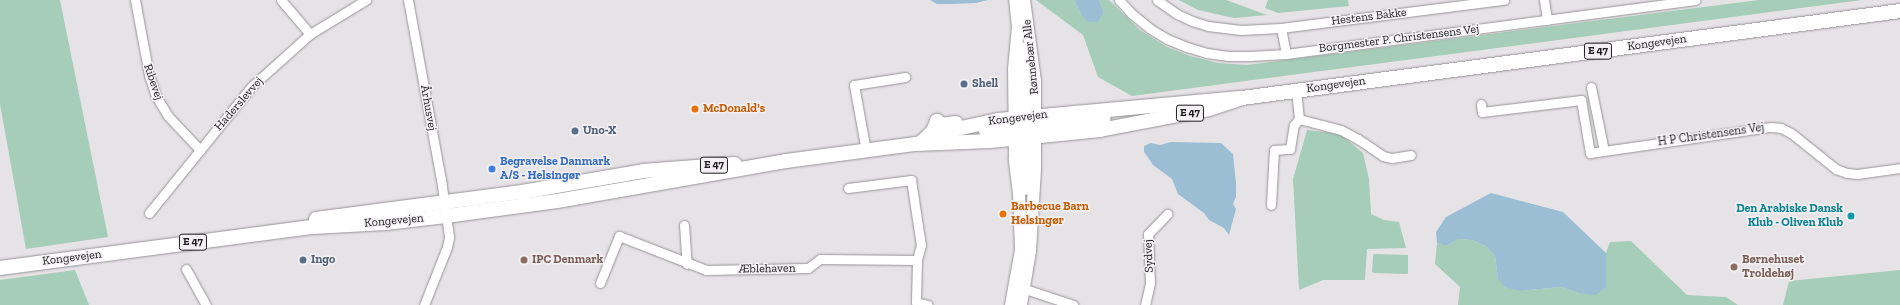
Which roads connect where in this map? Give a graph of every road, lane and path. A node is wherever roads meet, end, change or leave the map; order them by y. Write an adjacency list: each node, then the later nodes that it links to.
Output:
1 (135, 0): 25 (street, Ribevej)
2 (281, 0): 15 (street)
3 (366, 0): 15 (street, Haderslevvej)
4 (408, 0): 32 (street, Århusvej)
5 (1015, 0): 23 (main road, Rønnebær Alle)
6 (1024, 0): 23 (main road, Rønnebær Alle)
7 (1119, 0): 16 (street, Borgmester P. Christensens Vej)
8 (1157, 0): 14 (street, Hestens Bakke)
9 (1504, 0): 14 (street, Hestens Bakke)
10 (1544, 0): 13 (street)
11 (1695, 0): 13 (street, Borgmester P. Christensens Vej)
12 (1900, 11): 19 (main road, Kongevejen / E 47)
13 (1547, 20): 16 (street, Borgmester P. Christensens Vej)
14 (1281, 28): 16 (street)
15 (310, 34): 25 (street, Haderslevvej)
16 (1286, 54)
17 (905, 77): 26 (street)
18 (1591, 87): 27 (street)
19 (1296, 90): 20 (main road, Kongevejen / E 47); 22 (street, Kongevejen)
20 (1242, 98): 23 (main road, Kongevejen / E 47); 23 (main road, Kongevejen / E 47)
21 (1481, 104): 27 (street, H P Christensens Vej)
22 (1299, 119): 28 (street); 33 (street, Kongevejen)
23 (1025, 128): 24 (main road, Kongevejen / E 47); 24 (main road, Kongevejen / E 47); 44 (main road, Rønnebær Alle); 48 (main road, Rønnebær Alle)
24 (921, 141): 26 (main road, Kongevejen / E 47)
25 (200, 150): 34 (street, Haderslevvej)
26 (866, 151): 29 (main road, Kongevejen / E 47)
27 (1604, 151): 30 (street, H P Christensens Vej)
28 (1411, 155)
29 (786, 161): 32 (main road, Kongevejen / E 47); 36 (main road, Kongevejen / E 47)
30 (1900, 168)
31 (848, 188): 39 (street)
32 (444, 201): 36 (street, Århusvej); 38 (main road, Kongevejen / E 47)
33 (1272, 205)
34 (149, 213)
35 (1167, 214): 51 (street, Sydvej)
36 (446, 216): 41 (main road, Kongevejen / E 47); 46 (street, Århusvej)
37 (684, 225): 40 (street)
38 (0, 260)
39 (917, 260): 40 (street, Æblehaven); 47 (street)
40 (687, 264): 43 (street, Æblehaven)
41 (0, 268)
42 (186, 269): 45 (street)
43 (600, 283)
44 (1025, 289): 49 (main road, Rønnebær Alle); 50 (street)
45 (206, 305)
46 (424, 305)
47 (928, 305)
48 (1011, 305)
49 (1022, 305)
50 (1073, 305)
51 (1145, 305)

